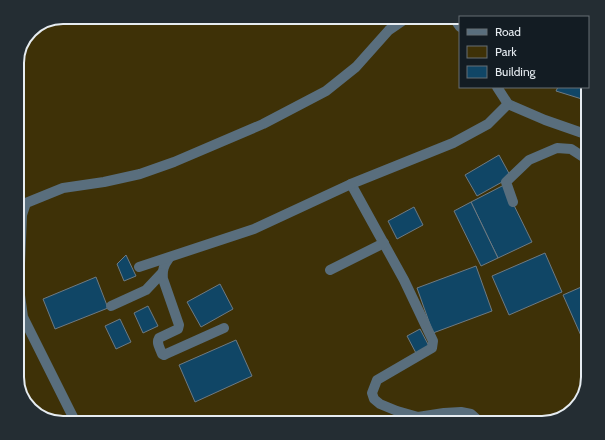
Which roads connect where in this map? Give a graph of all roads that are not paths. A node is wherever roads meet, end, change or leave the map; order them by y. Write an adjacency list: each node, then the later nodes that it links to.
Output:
1 (398, 24): 8 (street)
2 (498, 88): 3 (street)
3 (508, 104): 4 (street); 6 (street)
4 (581, 133)
5 (581, 155): 7 (street)
6 (351, 184): 9 (street); 10 (street)
7 (514, 202)
8 (24, 206)
9 (384, 243): 12 (street); 18 (street)
10 (169, 258): 11 (street); 13 (street)
11 (139, 267)
12 (330, 270)
13 (162, 273): 14 (street); 16 (street)
14 (110, 306)
15 (24, 318): 17 (street)
16 (224, 328)
17 (73, 416)
18 (414, 416)
19 (424, 416): 20 (street)
20 (473, 416)

